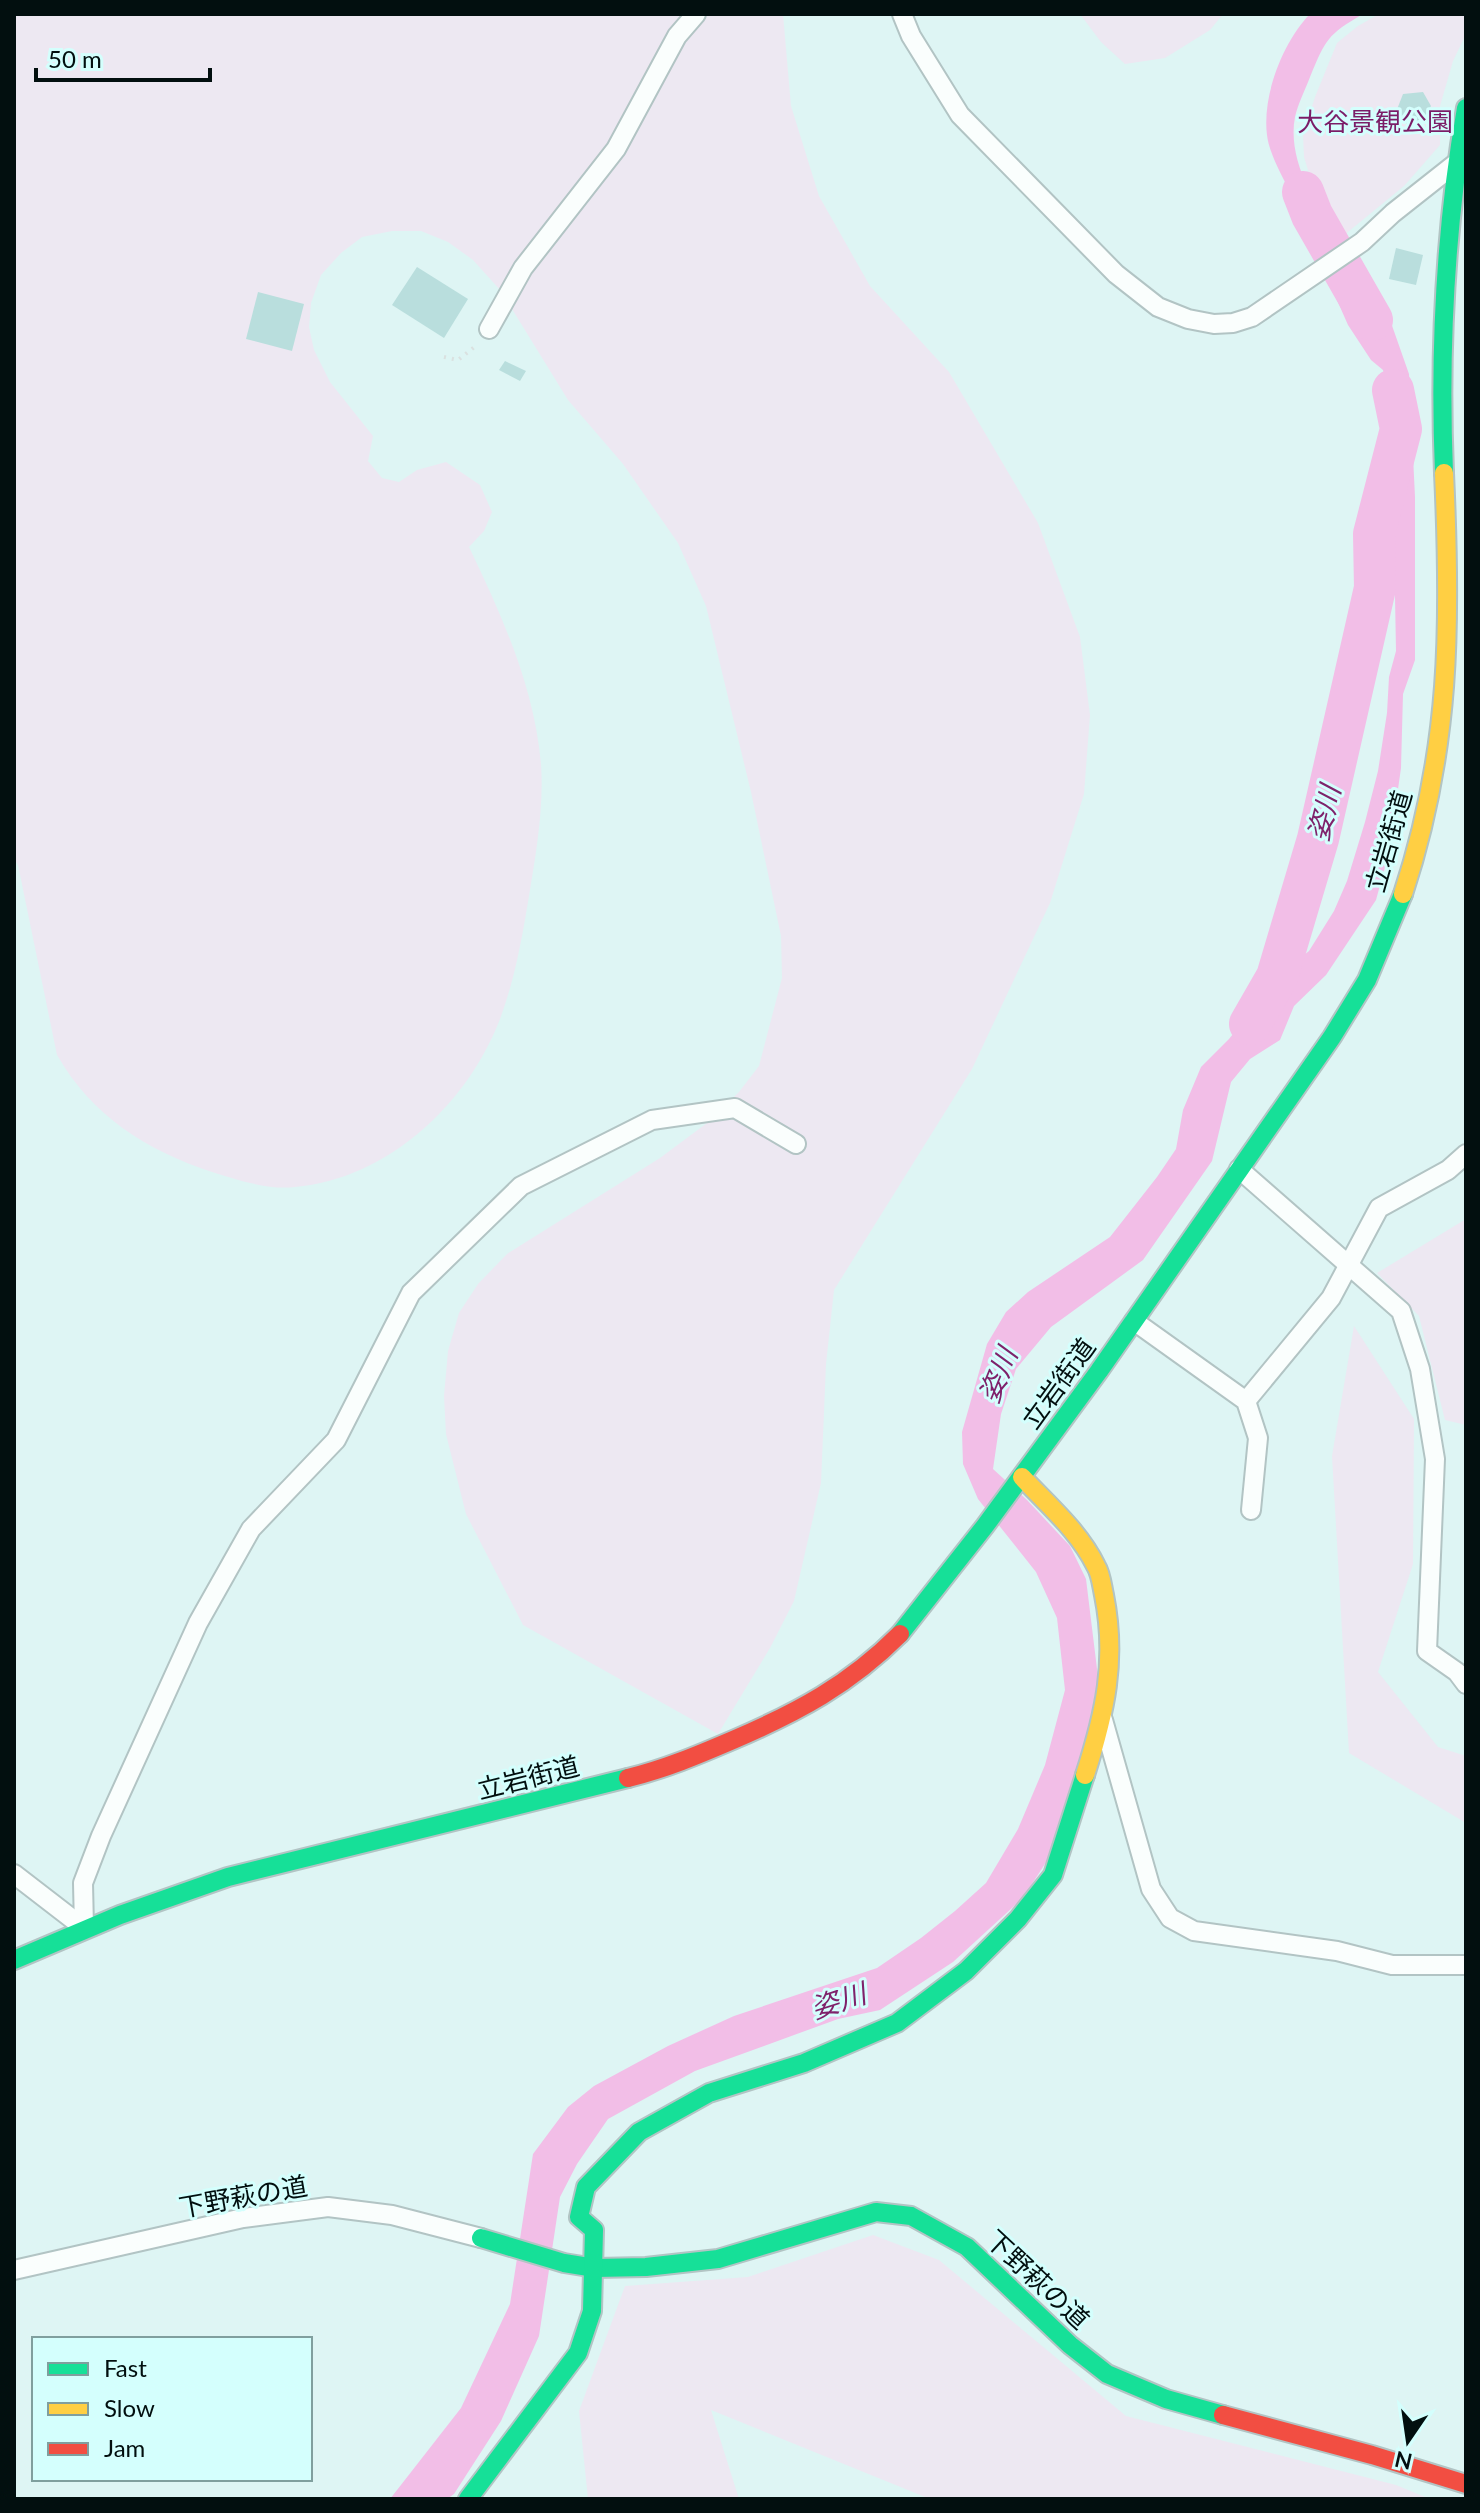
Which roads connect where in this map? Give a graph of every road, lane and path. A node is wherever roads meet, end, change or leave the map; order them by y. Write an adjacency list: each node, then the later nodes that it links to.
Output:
1 (696, 14): 5 (street)
2 (902, 14): 4 (street)
3 (1466, 108): 4 (street, 立岩街道)
4 (1455, 164): 7 (street, 立岩街道)
5 (489, 329): 6 (path)
6 (444, 357)
7 (1458, 603): 10 (street, 立岩街道)
8 (796, 1144): 19 (street)
9 (1466, 1154): 11 (street)
10 (1239, 1169): 11 (street); 12 (street, 立岩街道)
11 (1349, 1266): 13 (street); 16 (street)
12 (1134, 1321): 13 (street); 14 (street, 立岩街道)
13 (1246, 1401): 15 (street)
14 (1022, 1477): 17 (street); 19 (street, 立岩街道)
15 (1251, 1510)
16 (1466, 1684)
17 (1103, 1720): 21 (street); 22 (street)
18 (14, 1874): 19 (street)
19 (84, 1928): 20 (street, 立岩街道)
20 (14, 1960)
21 (1466, 1965)
22 (595, 2268): 23 (street, 下野萩の道); 24 (street, 下野萩の道); 25 (street)
23 (14, 2270)
24 (1466, 2484)
25 (468, 2499)

